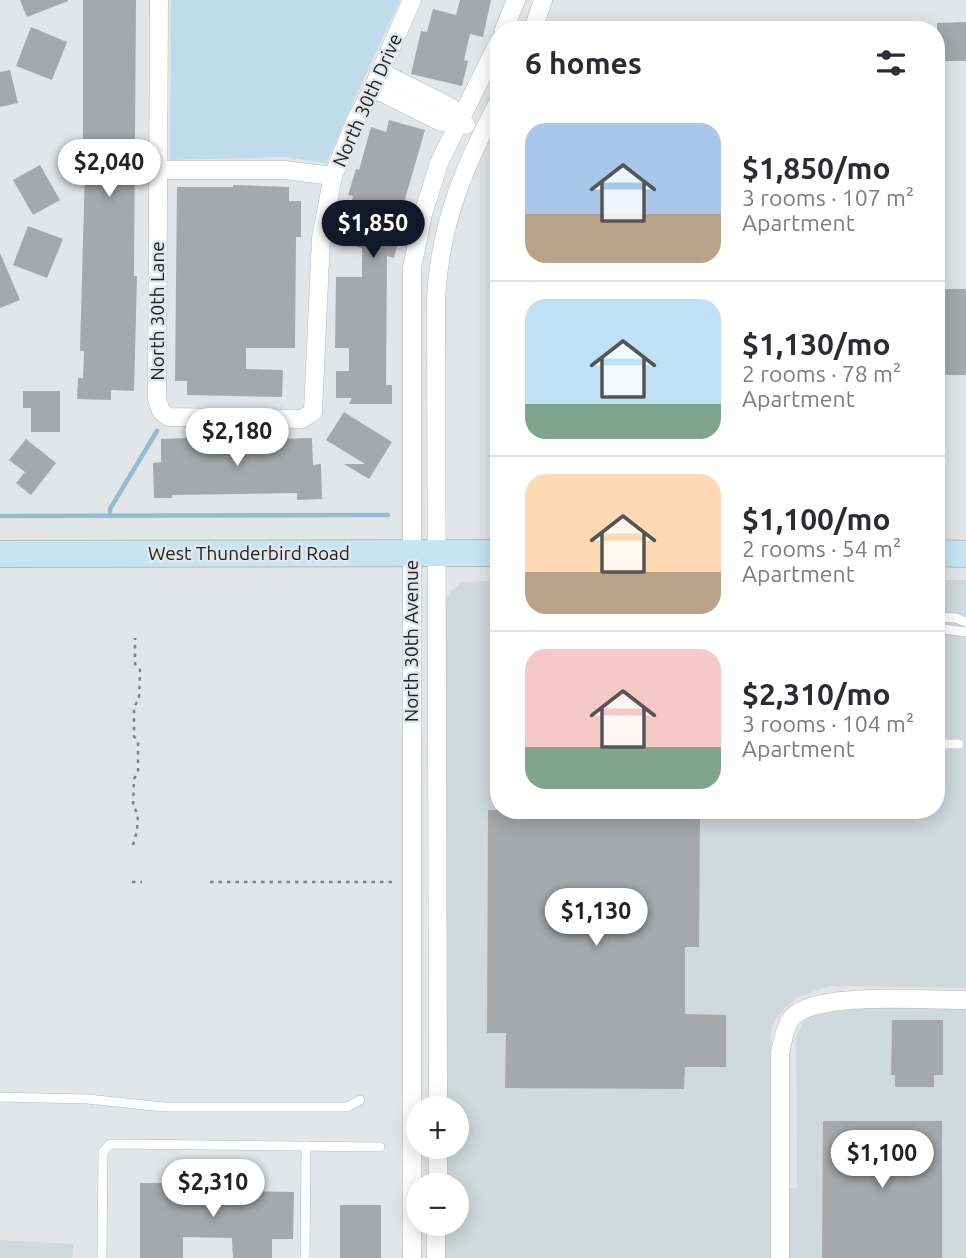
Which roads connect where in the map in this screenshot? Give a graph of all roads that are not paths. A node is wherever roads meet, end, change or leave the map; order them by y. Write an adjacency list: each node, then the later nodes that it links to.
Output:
1 (159, 0): 12 (street, North 30th Lane)
2 (412, 0): 8 (street, North 30th Drive)
3 (516, 0): 5 (street)
4 (543, 0): 6 (street)
5 (508, 21)
6 (536, 21)
7 (490, 59): 10 (street, North 30th Avenue)
8 (377, 80): 10 (street); 13 (street, North 30th Drive)
9 (490, 118): 11 (street, North 30th Avenue)
10 (459, 122): 11 (street); 15 (street, North 30th Avenue)
11 (481, 133): 15 (street, North 30th Avenue)
12 (157, 170): 13 (street); 14 (street, North 30th Lane)
13 (334, 176): 14 (street, North 30th Drive)
14 (313, 412)
15 (424, 553): 16 (main road, West Thunderbird Road); 18 (main road, West Thunderbird Road); 27 (street, North 30th Avenue); 35 (street, North 30th Avenue)
16 (490, 553)
17 (945, 553): 19 (main road)
18 (0, 554)
19 (966, 554)
20 (945, 617): 21 (lane)
21 (966, 622)
22 (945, 629): 23 (lane)
23 (966, 632)
24 (945, 744): 25 (lane)
25 (960, 744)
26 (966, 1000): 37 (street)
27 (438, 1096)
28 (0, 1097): 29 (lane)
29 (360, 1100)
30 (306, 1146): 31 (lane); 33 (lane); 34 (lane)
31 (380, 1147)
32 (436, 1236): 36 (street)
33 (102, 1258)
34 (305, 1258)
35 (412, 1258)
36 (436, 1258)
37 (780, 1258)

